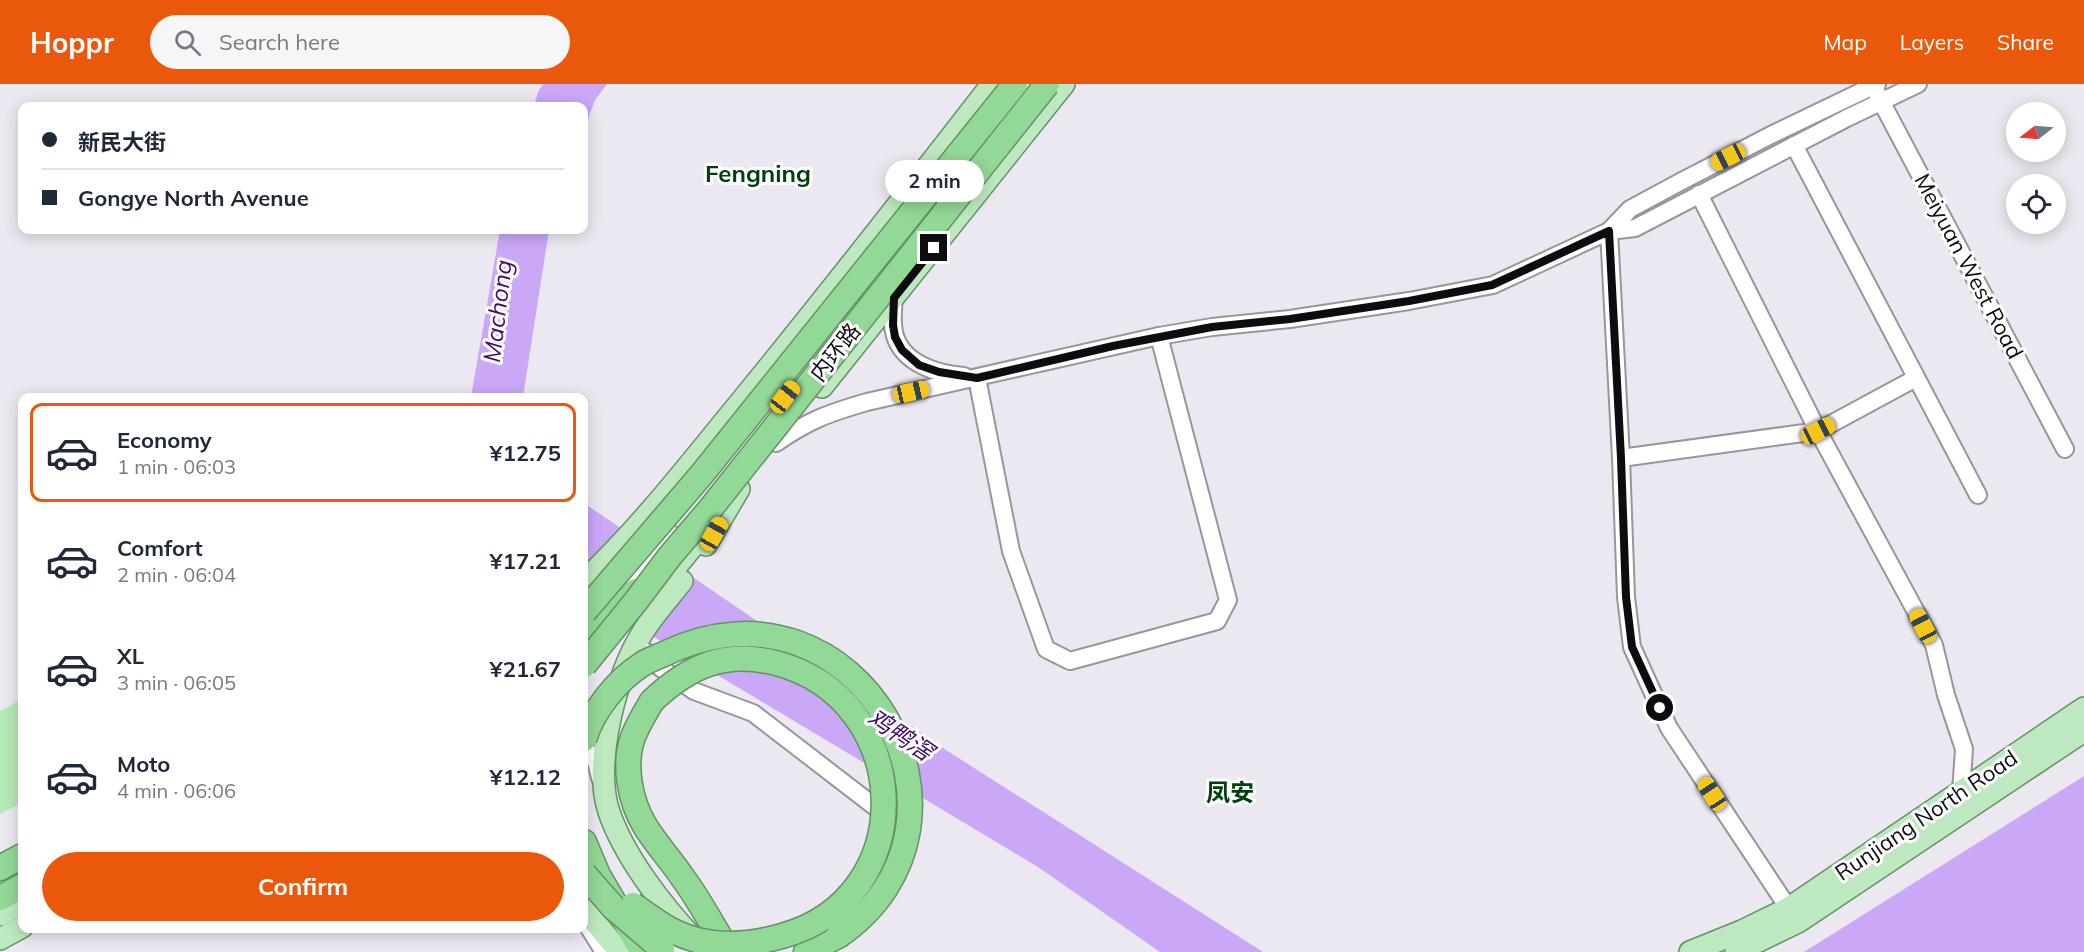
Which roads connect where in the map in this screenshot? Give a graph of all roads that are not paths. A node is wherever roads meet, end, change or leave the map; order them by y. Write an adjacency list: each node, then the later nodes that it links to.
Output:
1 (992, 84): 9 (main road)
2 (1010, 84): 9 (main road)
3 (1015, 84): 24 (highway, 内环路, bridge)
4 (1032, 84): 9 (street)
5 (1918, 84): 8 (street)
6 (1874, 85): 8 (street, Meiyuan West Road); 13 (street)
7 (1052, 87): 11 (main road); 24 (highway, 内环路, bridge)
8 (1882, 101): 10 (street); 21 (street, Meiyuan West Road)
9 (965, 143): 11 (street); 14 (street); 24 (main road)
10 (1794, 145): 12 (street); 18 (street)
11 (999, 166): 15 (main road)
12 (1699, 194): 13 (street); 19 (street)
13 (1609, 231): 16 (street); 22 (street)
14 (877, 282): 15 (street); 24 (street)
15 (894, 298): 17 (street); 20 (main road)
16 (1159, 336): 17 (street); 17 (street)
17 (977, 378): 20 (street)
18 (1916, 378): 19 (street); 23 (street)
19 (1818, 431): 22 (street); 34 (street)
20 (776, 443): 24 (main road)
21 (2065, 449)
22 (1621, 458): 47 (street)
23 (1977, 495)
24 (663, 548): 25 (highway, bridge); 26 (main road); 27 (highway, 内环路, bridge); 29 (highway, bridge)
25 (589, 598)
26 (634, 627): 28 (main road); 35 (main road); 58 (street)
27 (588, 629)
28 (588, 654)
29 (588, 660)
30 (2084, 708): 34 (main road, Runjiang North Road)
31 (588, 726): 59 (highway, bridge)
32 (2084, 731): 47 (main road, Runjiang North Road)
33 (588, 752): 35 (street)
34 (1961, 792): 47 (main road, Runjiang North Road)
35 (606, 799): 55 (main road)
36 (18, 844): 37 (main road)
37 (0, 855)
38 (588, 856): 42 (highway, bridge)
39 (18, 858): 41 (highway)
40 (588, 859): 52 (highway, bridge)
41 (0, 868)
42 (685, 879): 56 (highway); 57 (highway)
43 (18, 891): 45 (highway)
44 (588, 896): 52 (highway, bridge)
45 (7, 903)
46 (588, 914): 54 (main road)
47 (1794, 915): 49 (main road, Runjiang North Road)
48 (588, 926): 53 (street)
49 (1771, 926): 60 (main road); 61 (main road)
50 (18, 929): 51 (main road)
51 (0, 939)
52 (659, 951)
53 (604, 952)
54 (620, 952)
55 (706, 952)
56 (729, 952)
57 (752, 952)
58 (793, 952)
59 (806, 952)
60 (1690, 952)
61 (1736, 952)

